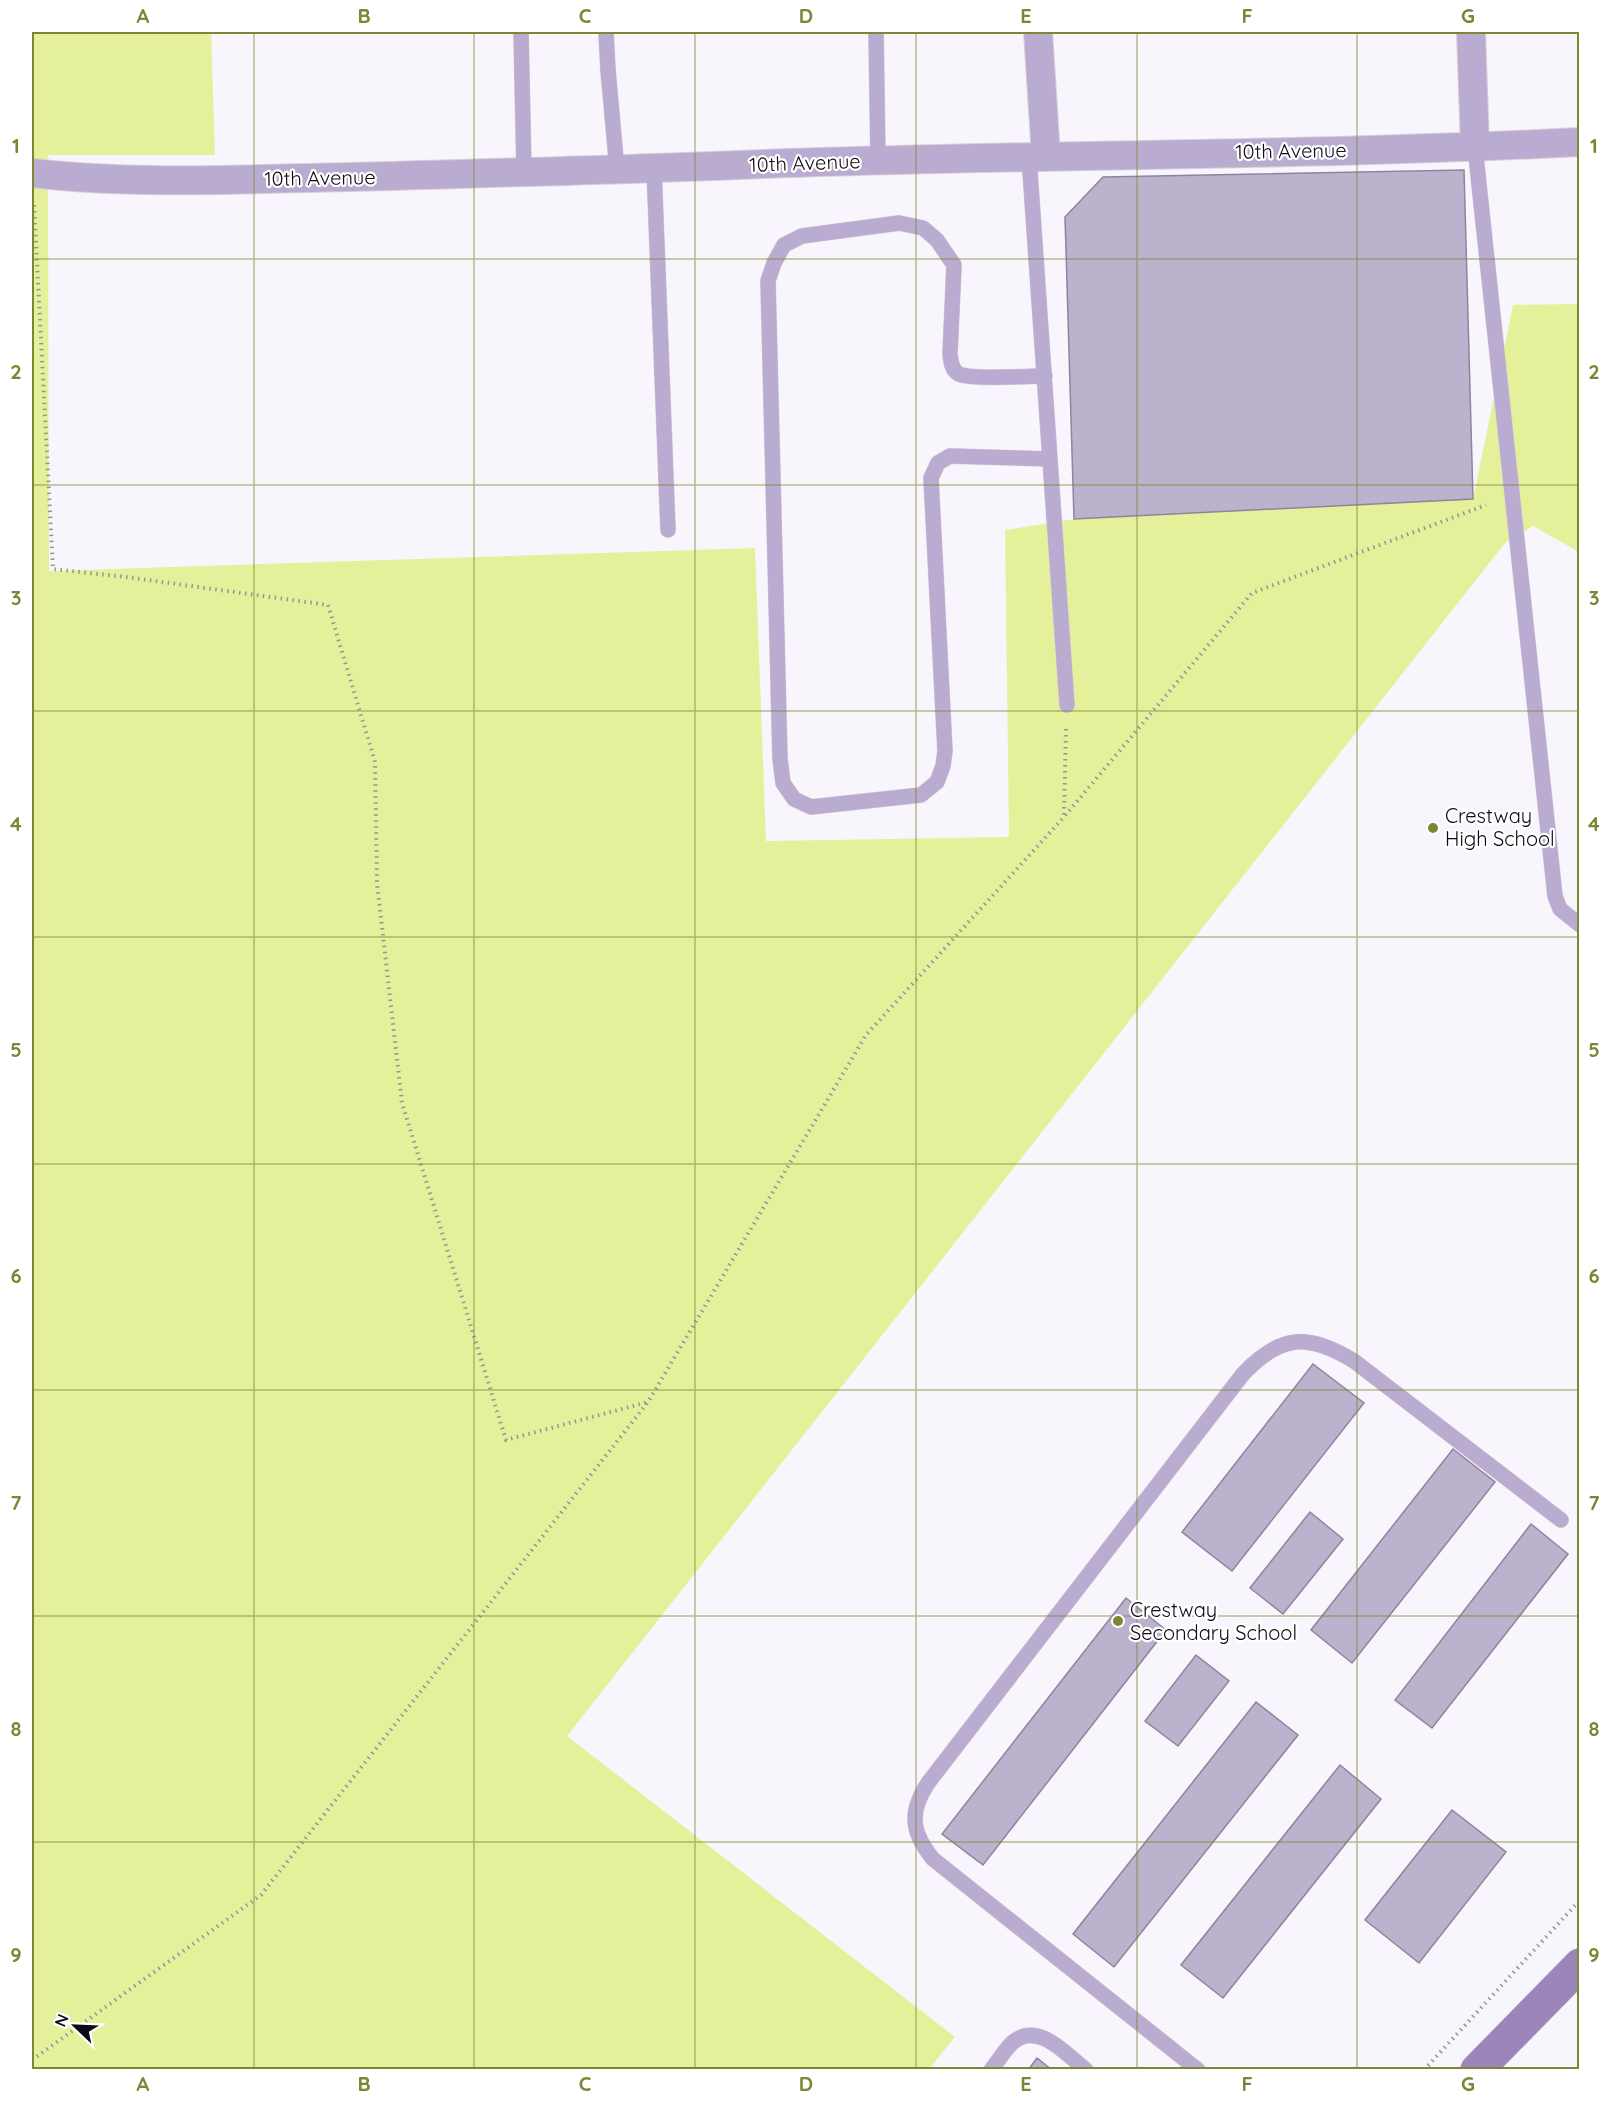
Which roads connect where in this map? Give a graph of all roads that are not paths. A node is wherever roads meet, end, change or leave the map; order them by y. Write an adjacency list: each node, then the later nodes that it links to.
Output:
1 (521, 32): 12 (lane)
2 (606, 32): 11 (lane)
3 (876, 32): 9 (lane)
4 (1038, 32): 8 (street)
5 (1471, 32): 7 (street)
6 (1580, 142): 7 (street, 10th Avenue)
7 (1475, 147): 8 (street, 10th Avenue); 18 (lane)
8 (1038, 156): 9 (street, 10th Avenue); 14 (lane)
9 (878, 160): 10 (street, 10th Avenue)
10 (654, 168): 11 (street, 10th Avenue); 16 (lane)
11 (617, 170): 12 (street, 10th Avenue)
12 (524, 172): 13 (street, 10th Avenue)
13 (32, 173)
14 (1044, 375): 15 (lane); 15 (lane)
15 (1050, 459): 17 (lane)
16 (668, 530)
17 (1067, 705)
18 (1580, 925)
19 (1561, 1520): 23 (lane)
20 (1580, 1965): 24 (main road)
21 (991, 2070): 22 (lane)
22 (1086, 2070)
23 (1197, 2070)
24 (1477, 2070)

